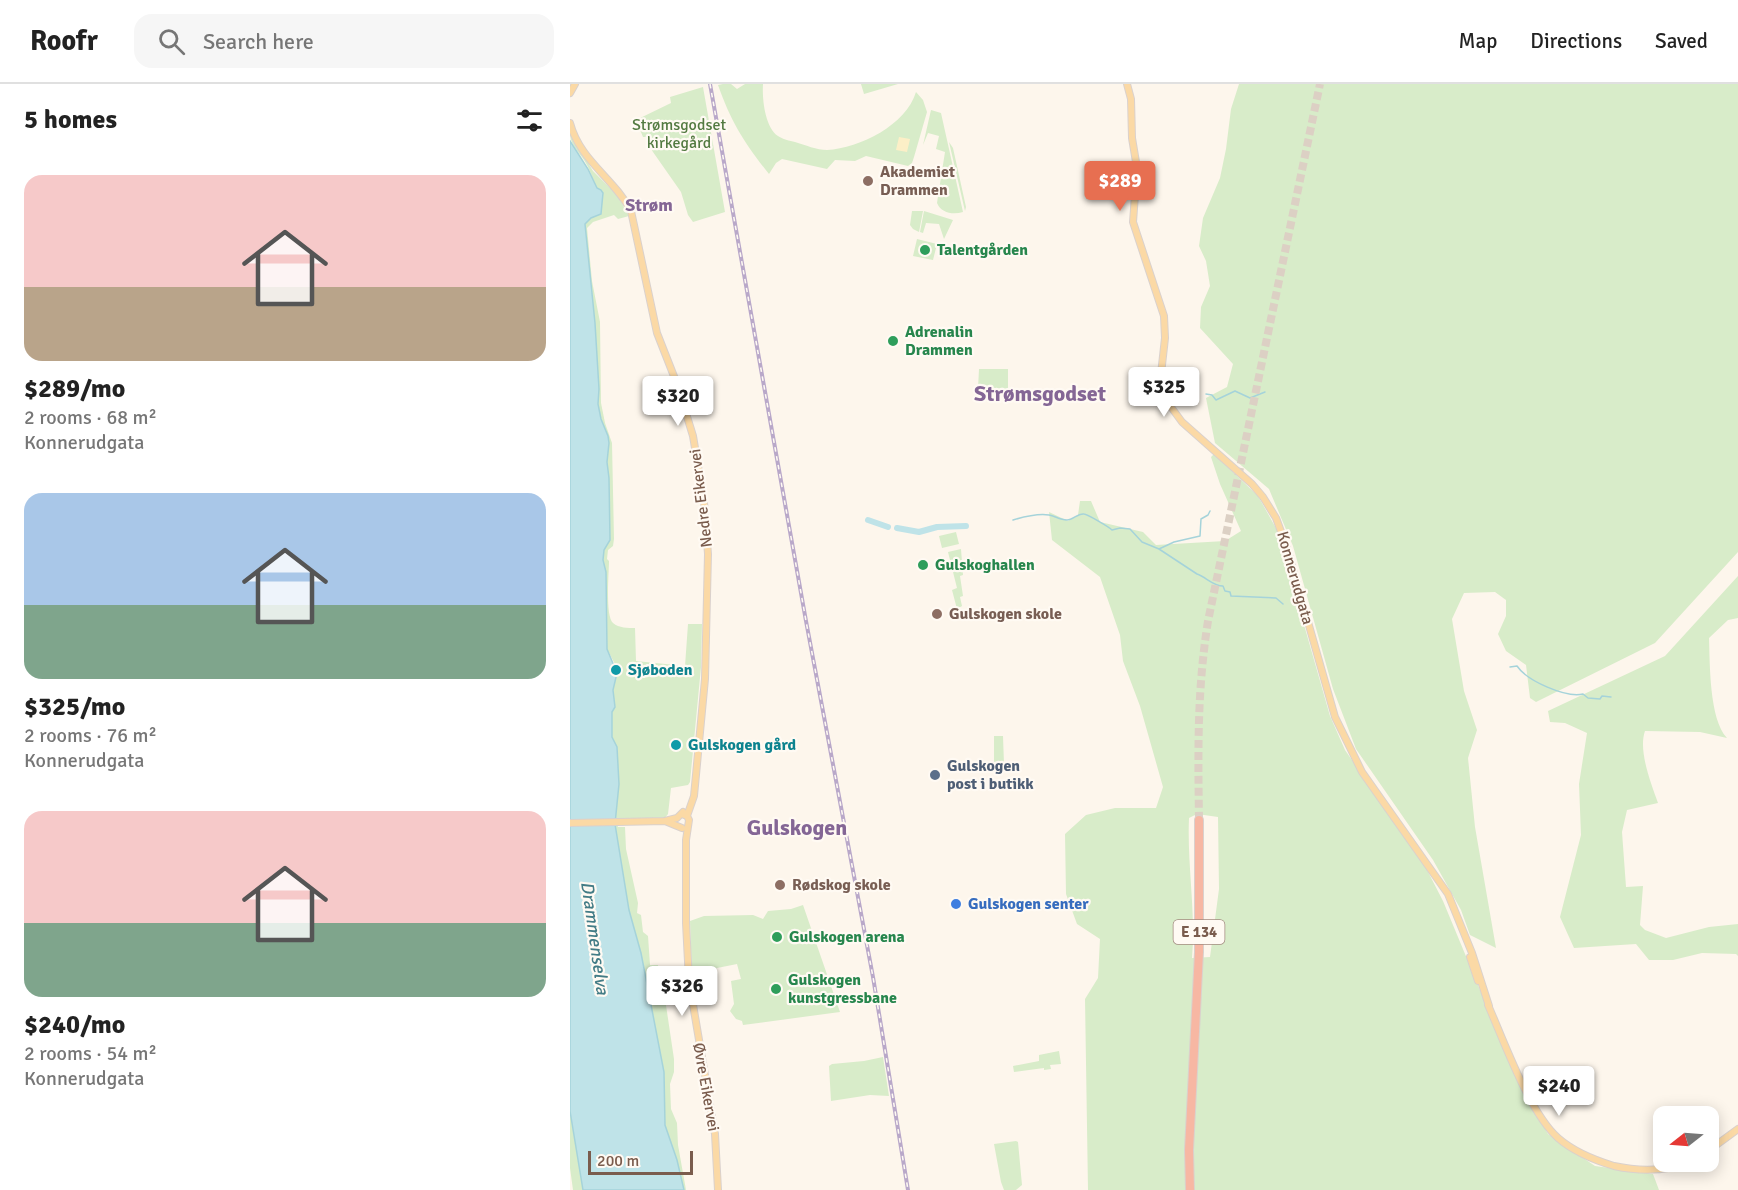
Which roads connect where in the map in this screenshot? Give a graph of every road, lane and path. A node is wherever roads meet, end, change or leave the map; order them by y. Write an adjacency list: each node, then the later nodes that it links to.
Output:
1 (575, 84): 3 (main road)
2 (1126, 84): 8 (main road, Konnerudgata)
3 (570, 93)
4 (570, 123): 6 (main road, Nedre Eikervei)
5 (1199, 820): 14 (highway, E 134)
6 (682, 821): 7 (main road); 13 (main road, Øvre Eikervei)
7 (570, 823)
8 (1538, 1110): 11 (main road, Konnerudgata); 12 (main road, Konnerudgata)
9 (1738, 1131): 10 (main road)
10 (1719, 1145)
11 (1653, 1166)
12 (1653, 1170)
13 (718, 1190)
14 (1188, 1190)

